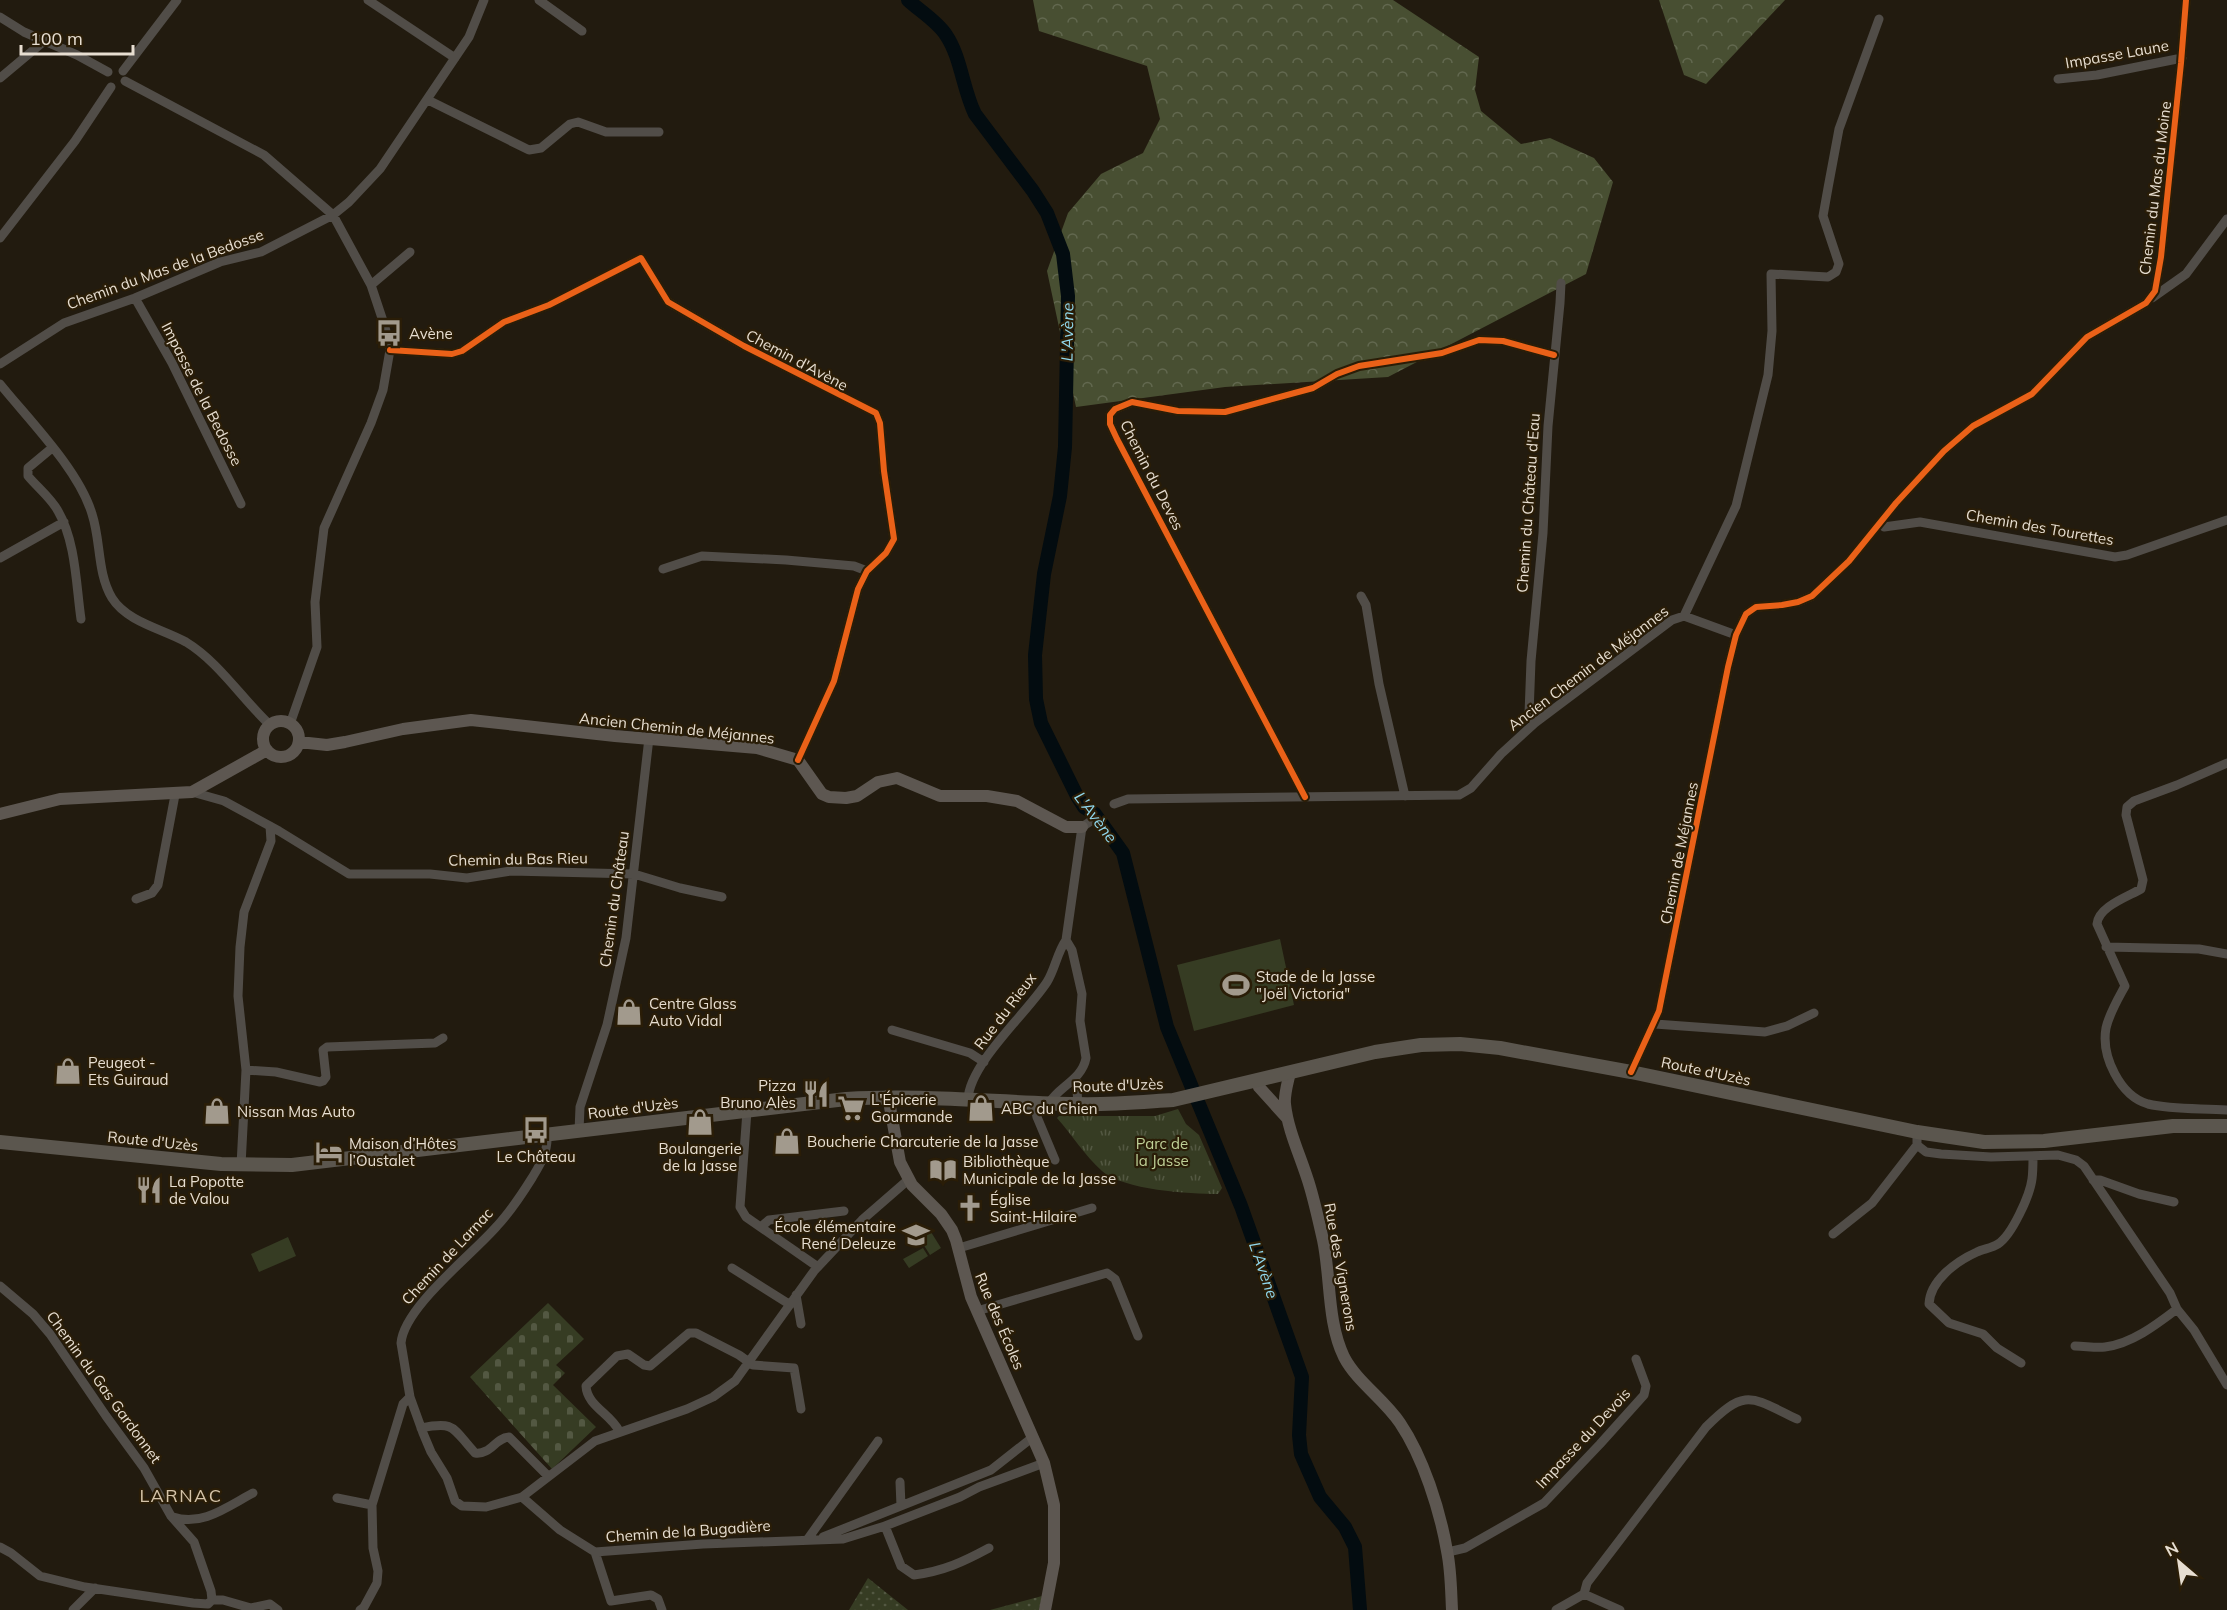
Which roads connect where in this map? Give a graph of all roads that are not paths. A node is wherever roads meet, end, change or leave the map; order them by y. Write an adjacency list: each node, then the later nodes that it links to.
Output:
1 (177, 0): 13 (street)
2 (368, 0): 10 (street)
3 (484, 0): 10 (street, Chemin du Mas de la Bedosse)
4 (539, 0): 8 (street)
5 (2186, 0): 11 (street, Chemin du Mas du Moine)
6 (0, 17): 9 (street)
7 (1878, 19): 40 (street)
8 (582, 31)
9 (43, 42): 12 (street); 14 (street)
10 (455, 58): 17 (street, Chemin du Mas de la Bedosse)
11 (2182, 58): 15 (street, Impasse Laune); 26 (street, Chemin du Mas du Moine)
12 (108, 72): 13 (street); 16 (street)
13 (124, 76): 16 (street); 19 (street)
14 (0, 78)
15 (2058, 79)
16 (111, 87): 21 (street)
17 (428, 100): 18 (street); 19 (street, Chemin du Mas de la Bedosse)
18 (659, 132)
19 (333, 215): 24 (street); 25 (street, Chemin du Mas de la Bedosse)
20 (2227, 219): 26 (street)
21 (0, 238)
22 (410, 252): 24 (street)
23 (1561, 284): 28 (street, Chemin du Château d'Eau)
24 (371, 285): 27 (street)
25 (135, 298): 29 (street, Chemin du Mas de la Bedosse); 32 (street, Impasse de la Bedosse)
26 (2146, 303): 35 (street)
27 (390, 350): 38 (street, Chemin d'Avène); 44 (street)
28 (1554, 355): 43 (street, Chemin du Château d'Eau); 54 (street, Chemin du Deves)
29 (0, 364)
30 (0, 384): 31 (street)
31 (52, 448): 34 (street); 45 (street)
32 (241, 504)
33 (2227, 520): 35 (street, Chemin des Tourettes)
34 (64, 522): 36 (street); 41 (street)
35 (1880, 524): 42 (street)
36 (0, 558)
37 (663, 569): 38 (street)
38 (867, 572): 49 (street, Chemin d'Avène)
39 (1361, 596): 53 (street)
40 (1684, 616): 42 (street, Ancien Chemin de Méjannes); 43 (street, Ancien Chemin de Méjannes)
41 (81, 619)
42 (1736, 634): 66 (street, Chemin de Méjannes)
43 (1535, 723): 53 (street, Ancien Chemin de Méjannes)
44 (290, 724): 45 (street); 47 (street)
45 (270, 725): 48 (street)
46 (649, 738): 47 (street, Ancien Chemin de Méjannes); 49 (street, Ancien Chemin de Méjannes); 59 (street, Chemin du Château)
47 (299, 742): 48 (street)
48 (267, 750): 51 (street)
49 (798, 760): 57 (street)
50 (2227, 763): 63 (street)
51 (192, 792): 52 (street); 58 (street, Chemin du Bas Rieu)
52 (175, 795): 56 (street); 61 (street)
53 (1406, 796): 54 (street, Ancien Chemin de Méjannes)
54 (1305, 797): 55 (street, Ancien Chemin de Méjannes)
55 (1114, 804)
56 (0, 814)
57 (1087, 824): 62 (street)
58 (270, 826): 59 (street, Chemin du Bas Rieu); 70 (street)
59 (634, 874): 60 (street, Chemin du Bas Rieu); 84 (street, Chemin du Château)
60 (722, 897)
61 (136, 898)
62 (1066, 940): 69 (street, Rue du Rieux); 73 (street)
63 (2106, 947): 64 (street); 80 (street)
64 (2227, 954)
65 (1814, 1013): 66 (street)
66 (1655, 1024): 72 (street, Chemin de Méjannes)
67 (892, 1030): 69 (street)
68 (443, 1038): 70 (street)
69 (984, 1062): 76 (street, Rue du Rieux)
70 (246, 1070): 90 (street)
71 (1290, 1072): 72 (main road, Route d'Uzès); 74 (main road, Route d'Uzès); 82 (street, Rue des Vignerons)
72 (1631, 1072): 86 (main road, Route d'Uzès)
73 (1076, 1077): 78 (street); 79 (street)
74 (1257, 1081): 79 (main road, Route d'Uzès); 82 (street, Rue des Vignerons)
75 (888, 1096): 76 (main road, Route d'Uzès); 81 (main road, Route d'Uzès); 91 (street, Rue des Écoles)
76 (968, 1099): 77 (main road, Route d'Uzès)
77 (1034, 1102): 78 (main road, Route d'Uzès); 89 (street)
78 (1048, 1103): 79 (main road, Route d'Uzès)
79 (1078, 1104)
80 (2227, 1110)
81 (747, 1111): 84 (main road, Route d'Uzès); 96 (street)
82 (1288, 1119): 135 (street, Rue des Vignerons)
83 (2227, 1126): 86 (main road, Route d'Uzès)
84 (579, 1131): 85 (main road, Route d'Uzès)
85 (547, 1135): 90 (main road, Route d'Uzès); 113 (street, Chemin de Larnac)
86 (1917, 1139): 88 (street); 97 (street)
87 (0, 1142): 90 (main road, Route d'Uzès)
88 (2033, 1156): 92 (street); 111 (street)
89 (1055, 1160)
90 (242, 1166)
91 (909, 1180): 98 (street, Rue des Écoles); 99 (street)
92 (2093, 1180): 93 (street); 104 (street)
93 (2174, 1202)
94 (1092, 1208): 98 (street)
95 (844, 1211): 96 (street)
96 (762, 1226): 99 (street)
97 (1833, 1233)
98 (959, 1248): 105 (street, Rue des Écoles)
99 (818, 1267): 102 (street)
100 (732, 1268): 103 (street)
101 (0, 1286): 128 (street, Chemin du Gas Gardonnet)
102 (796, 1295): 103 (street); 106 (street)
103 (789, 1304): 110 (street)
104 (2177, 1309): 108 (street); 112 (street)
105 (977, 1311): 107 (street); 118 (street, Rue des Écoles)
106 (801, 1324)
107 (1138, 1336)
108 (2075, 1346)
109 (1636, 1359): 135 (street, Impasse du Devois)
110 (748, 1363): 114 (street); 117 (street); 117 (street)
111 (2021, 1363)
112 (2227, 1385)
113 (410, 1397): 116 (street); 126 (street)
114 (801, 1410)
115 (1797, 1419): 137 (street)
116 (421, 1428): 121 (street); 124 (street)
117 (619, 1431): 121 (street)
118 (1033, 1437): 120 (street, Rue des Écoles); 127 (street)
119 (878, 1442): 130 (street)
120 (1044, 1463): 129 (street, Chemin de la Bugadière); 143 (street, Rue des Écoles)
121 (548, 1476): 124 (street)
122 (900, 1482): 127 (street)
123 (253, 1493): 128 (street)
124 (522, 1497): 134 (street, Chemin de la Bugadière)
125 (338, 1498): 126 (street)
126 (372, 1505): 141 (street)
127 (901, 1506): 131 (street)
128 (171, 1516): 138 (street, Chemin du Gas Gardonnet)
129 (885, 1526): 131 (street, Chemin de la Bugadière); 133 (street)
130 (807, 1540): 131 (street, Chemin de la Bugadière); 134 (street, Chemin de la Bugadière)
131 (819, 1540)
132 (0, 1547): 136 (street)
133 (989, 1548)
134 (595, 1552): 142 (street)
135 (1448, 1552): 144 (street, Rue des Vignerons)
136 (95, 1588): 138 (street); 139 (street)
137 (1584, 1594): 145 (street); 146 (street)
138 (209, 1606): 140 (street)
139 (73, 1610)
140 (278, 1610)
141 (360, 1610)
142 (662, 1610)
143 (1045, 1610)
144 (1452, 1610)
145 (1556, 1610)
146 (1620, 1610)

